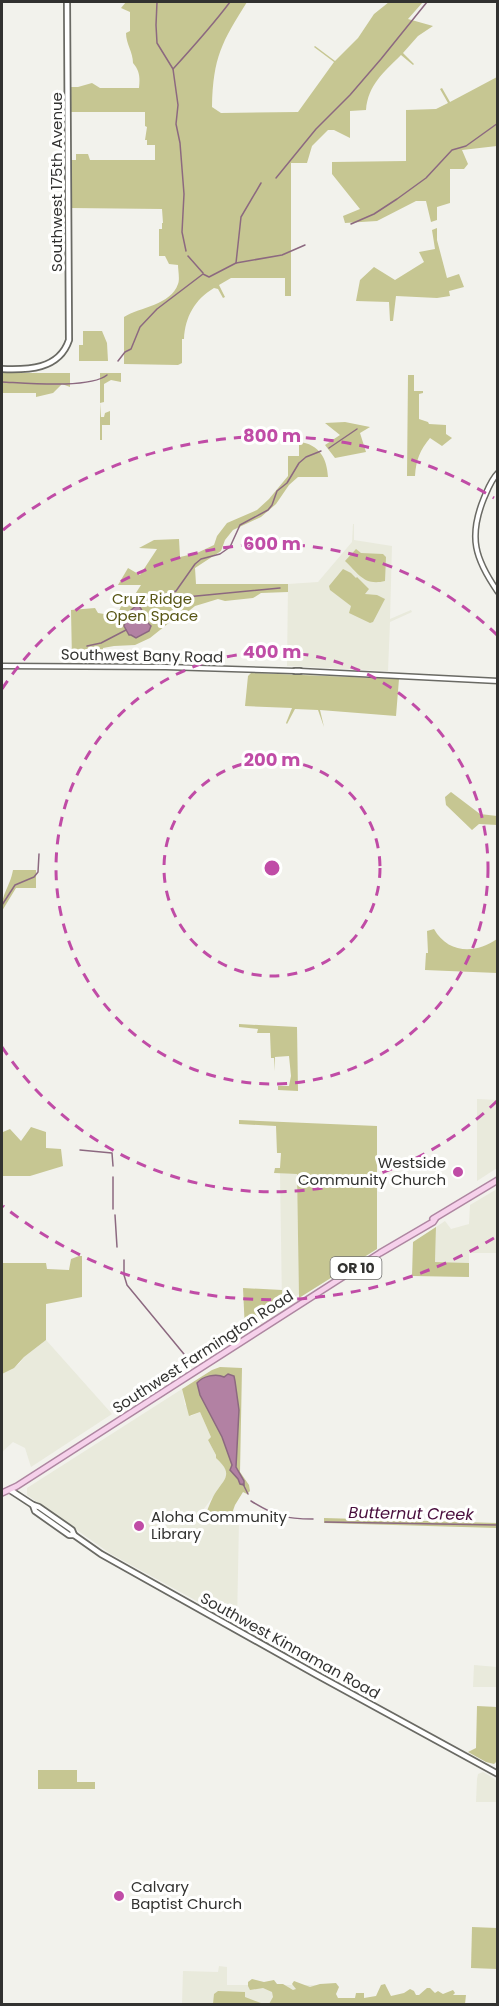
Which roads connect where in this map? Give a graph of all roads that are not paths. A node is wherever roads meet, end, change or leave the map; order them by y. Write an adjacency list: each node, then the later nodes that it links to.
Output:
1 (68, 2): 2 (main road, Southwest 175th Avenue)
2 (2, 369)
3 (498, 473): 4 (street)
4 (498, 592)
5 (2, 666): 6 (street, Southwest Bany Road)
6 (498, 681)
7 (498, 1180): 8 (main road, Southwest Farmington Road / OR 10)
8 (9, 1490): 9 (main road, Southwest Farmington Road / OR 10); 10 (main road, Southwest Kinnaman Road)
9 (2, 1493)
10 (498, 1774)

